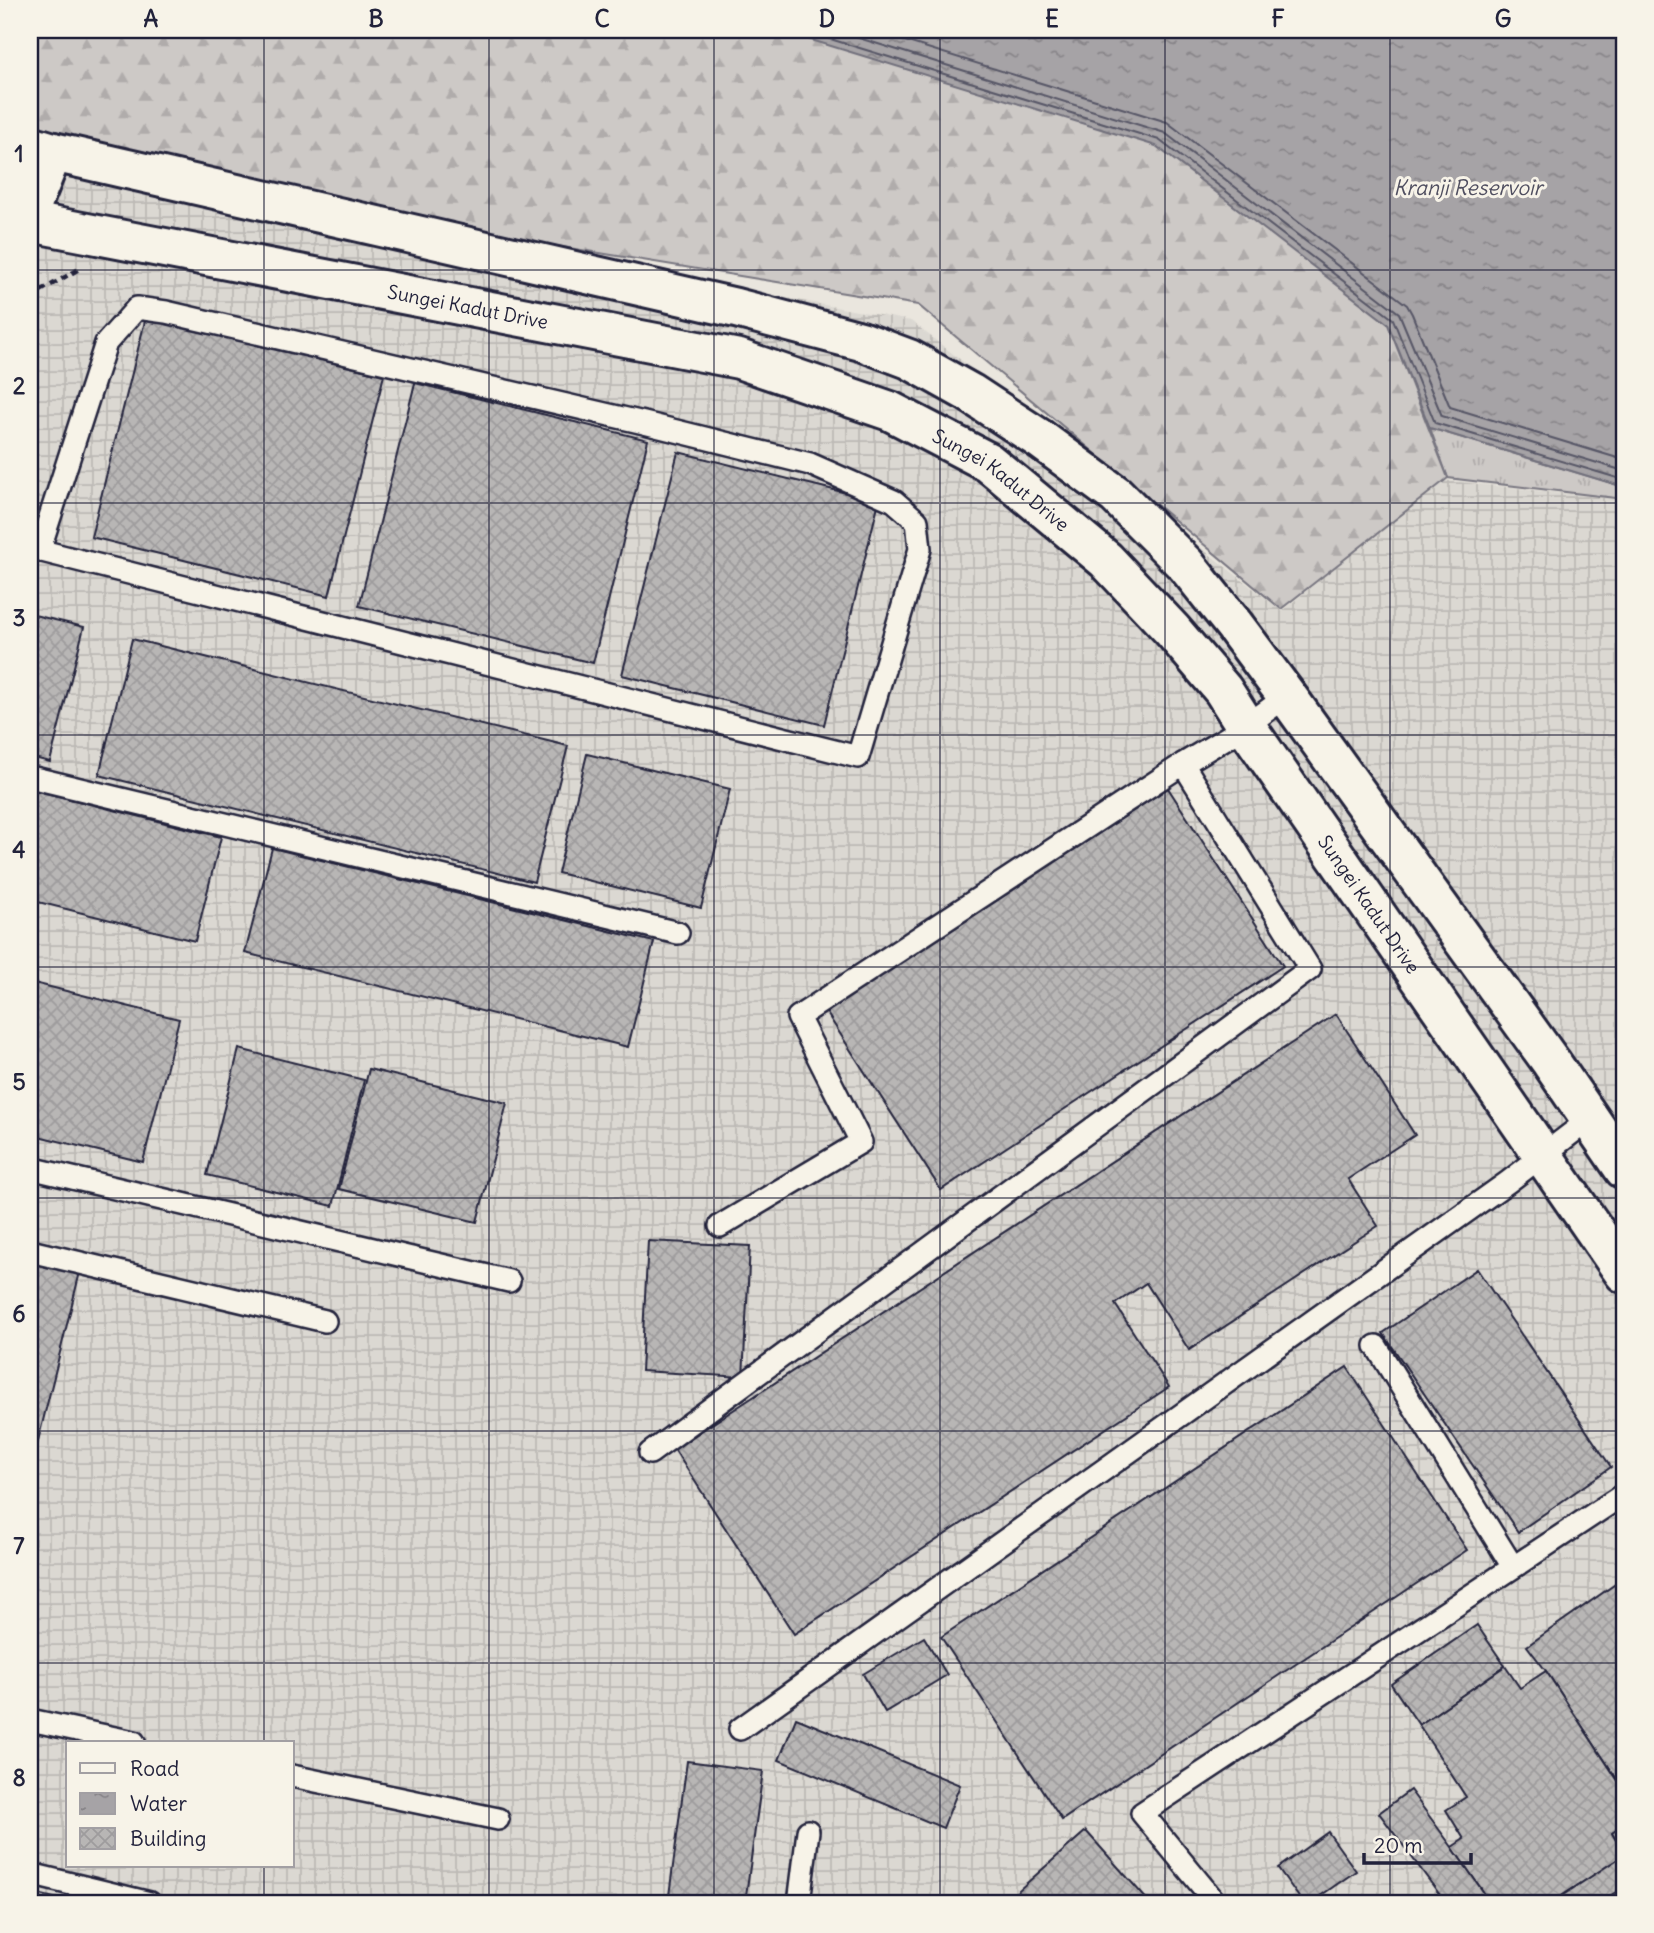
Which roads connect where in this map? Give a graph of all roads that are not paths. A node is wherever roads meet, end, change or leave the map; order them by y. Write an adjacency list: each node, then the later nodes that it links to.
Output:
1 (42, 149): 2 (main road); 5 (main road)
2 (30, 209)
3 (30, 222): 6 (main road, Sungei Kadut Drive)
4 (34, 550): 4 (lane)
5 (1287, 696): 6 (lane); 10 (main road)
6 (1246, 726): 7 (lane); 11 (main road, Sungei Kadut Drive)
7 (1183, 764): 14 (lane); 20 (lane)
8 (30, 777): 9 (lane)
9 (678, 933)
10 (1590, 1119): 11 (lane); 13 (main road)
11 (1543, 1157): 16 (main road, Sungei Kadut Drive); 24 (lane)
12 (30, 1168): 17 (lane)
13 (1624, 1169)
14 (720, 1226)
15 (30, 1251): 18 (lane)
16 (1624, 1273)
17 (509, 1281)
18 (325, 1321)
19 (1376, 1346): 22 (lane)
20 (650, 1453)
21 (1624, 1494): 22 (lane)
22 (1513, 1567): 32 (lane)
23 (30, 1720): 25 (lane)
24 (740, 1729)
25 (129, 1741)
26 (294, 1776): 27 (lane)
27 (498, 1819)
28 (808, 1831): 31 (lane)
29 (30, 1874): 30 (lane)
30 (150, 1903)
31 (799, 1903)
32 (1216, 1903)

